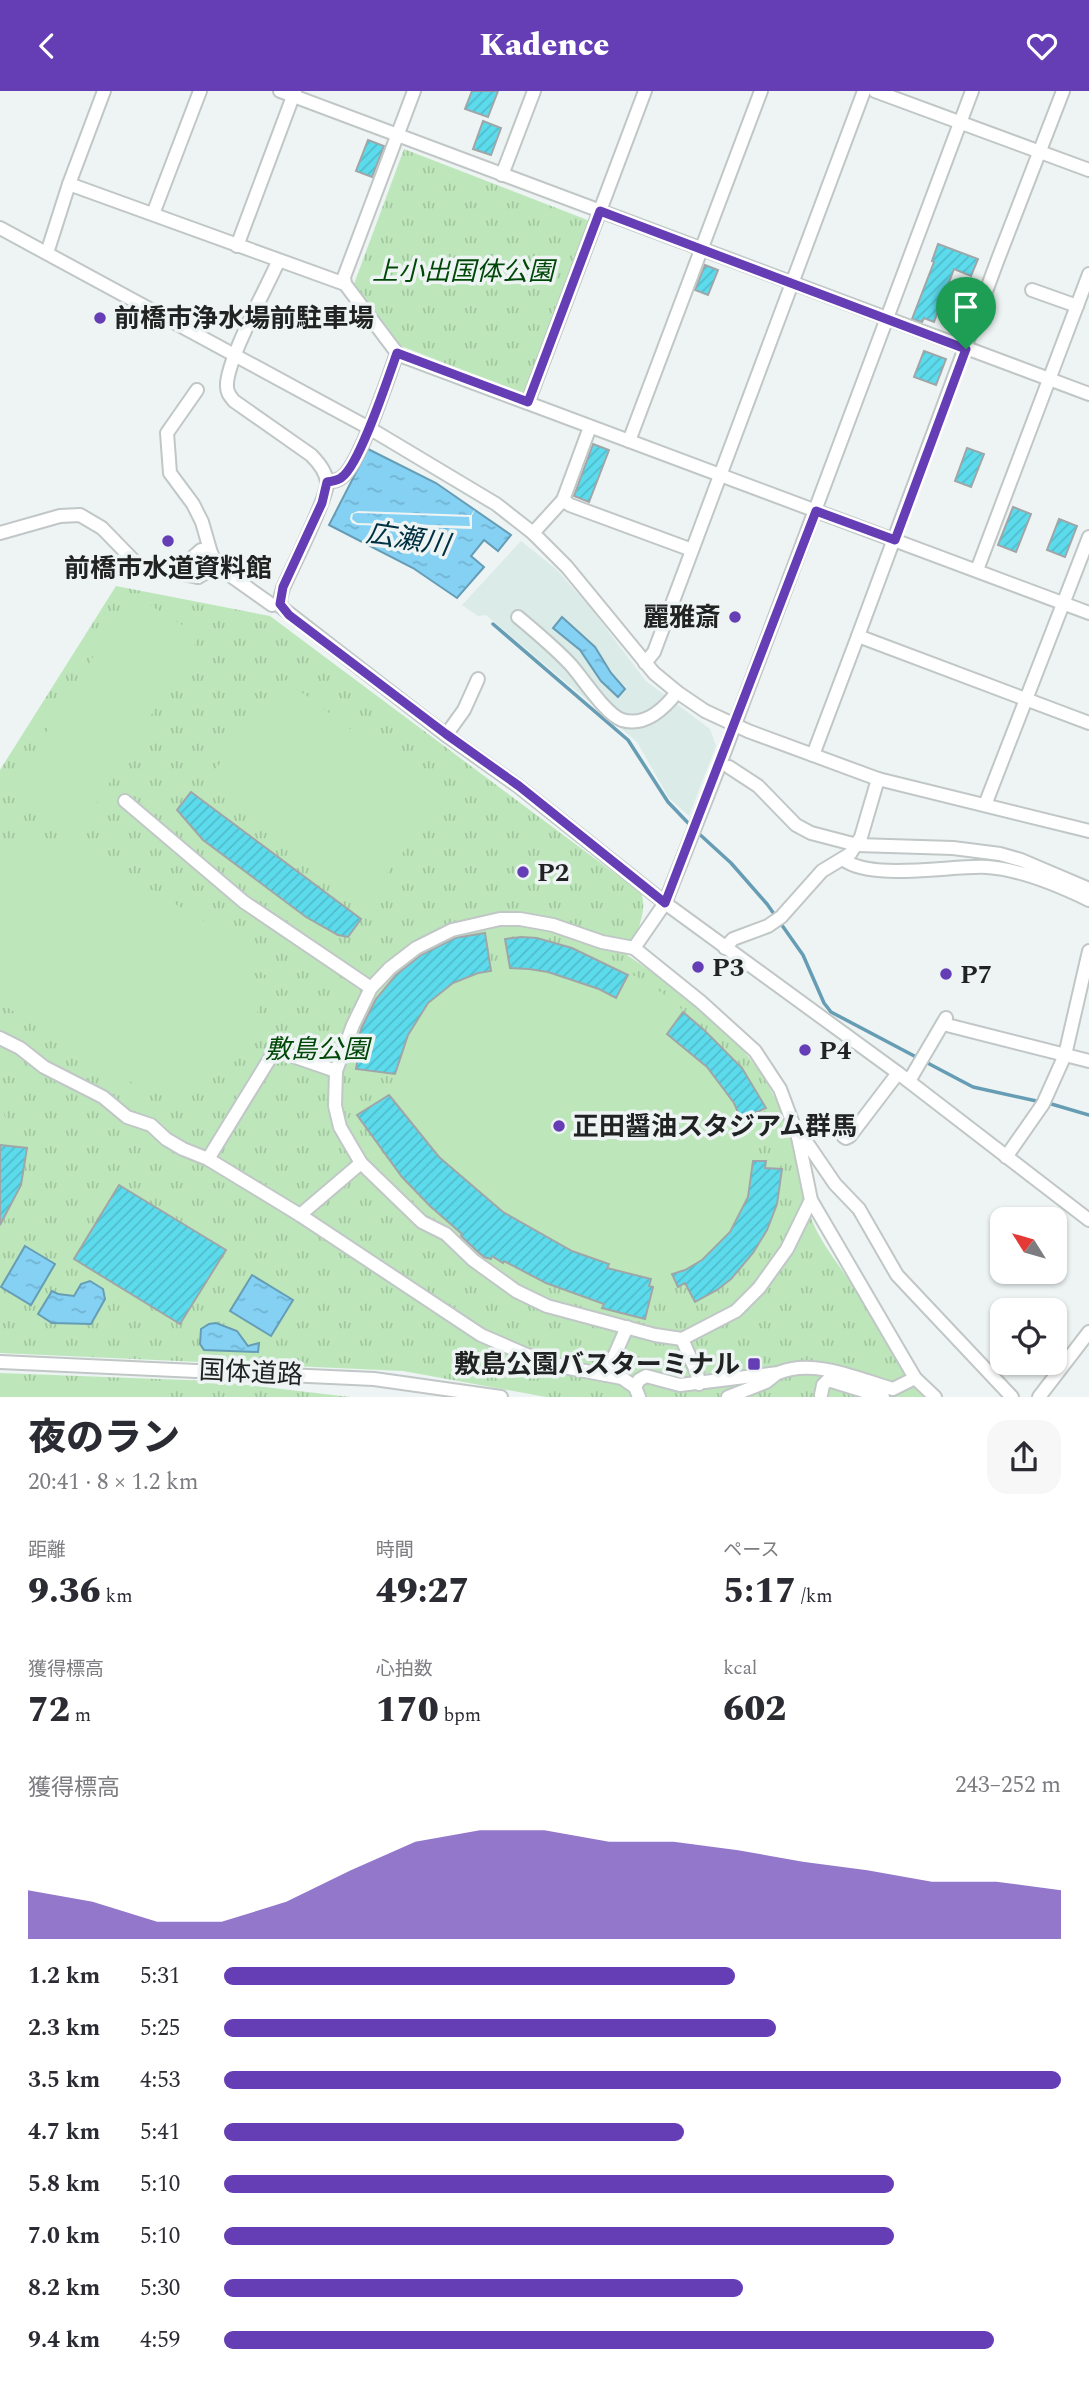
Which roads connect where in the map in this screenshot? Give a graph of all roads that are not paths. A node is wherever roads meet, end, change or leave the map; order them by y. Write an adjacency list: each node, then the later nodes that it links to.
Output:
1 (104, 91): 18 (street)
2 (200, 91): 20 (street)
3 (280, 91): 12 (street)
4 (414, 91): 14 (street)
5 (534, 91): 17 (street)
6 (645, 91): 19 (street)
7 (761, 91): 23 (street)
8 (864, 91): 28 (street)
9 (875, 91): 13 (street)
10 (972, 91): 13 (street)
11 (1063, 91): 15 (street)
12 (294, 93): 14 (street); 22 (street)
13 (960, 123): 15 (street); 31 (street)
14 (398, 135): 17 (street); 27 (street)
15 (1040, 152): 16 (street); 32 (street)
16 (1089, 170)
17 (502, 175): 19 (street)
18 (69, 184): 20 (street); 24 (street)
19 (600, 211): 23 (street); 38 (street)
20 (153, 214): 22 (street)
21 (0, 228): 24 (street)
22 (237, 246): 25 (street)
23 (702, 250): 28 (street); 41 (street)
24 (47, 253): 34 (street)
25 (278, 262): 27 (street); 34 (street)
26 (1089, 274): 30 (street)
27 (345, 284): 33 (street)
28 (791, 284): 31 (street); 42 (street)
29 (1032, 290): 30 (street)
30 (1077, 306): 35 (street)
31 (888, 319): 32 (street); 45 (street)
32 (966, 349): 35 (street); 49 (street)
33 (397, 353): 38 (street); 40 (street)
34 (234, 356): 40 (street); 43 (street)
35 (1049, 380): 37 (street); 53 (street)
36 (197, 390): 51 (street)
37 (1089, 394)
38 (528, 402): 39 (street)
39 (590, 427): 41 (street); 44 (street)
40 (369, 428): 43 (street); 47 (street)
41 (629, 441): 42 (street)
42 (720, 475): 45 (street); 50 (street)
43 (327, 482): 66 (street)
44 (563, 500): 47 (street); 50 (street)
45 (816, 511): 49 (street); 65 (street)
46 (0, 533): 54 (street)
47 (533, 533): 60 (street)
48 (1089, 537): 55 (street)
49 (895, 540): 53 (street); 59 (street)
50 (692, 550): 60 (street)
51 (211, 553): 52 (street); 54 (street)
52 (217, 566): 54 (street); 56 (street)
53 (977, 570): 55 (street)
54 (198, 577)
55 (1063, 603): 57 (street); 63 (street)
56 (272, 605)
57 (1089, 613)
58 (518, 617): 62 (street)
59 (858, 636): 63 (street); 67 (street)
60 (645, 663): 62 (street)
61 (478, 678): 66 (street)
62 (677, 692): 65 (street)
63 (1026, 699): 64 (street); 71 (street)
64 (1089, 723)
65 (734, 725): 67 (street); 77 (street)
66 (446, 734): 77 (street)
67 (813, 755): 69 (street)
68 (729, 767): 73 (street)
69 (878, 779): 71 (street); 73 (street)
70 (125, 801): 81 (street)
71 (985, 805): 72 (street)
72 (1089, 831)
73 (857, 845): 74 (street); 75 (street)
74 (844, 860): 76 (street); 79 (street)
75 (1089, 889)
76 (1089, 900)
77 (665, 903): 78 (street); 79 (street)
78 (634, 948): 81 (street); 89 (street)
79 (725, 948): 86 (street)
80 (1089, 951): 83 (street)
81 (371, 988): 85 (street)
82 (0, 1038): 91 (street)
83 (1065, 1055): 84 (street); 87 (street); 90 (street)
84 (1089, 1061)
85 (336, 1071): 91 (street); 92 (street)
86 (898, 1073): 87 (street); 88 (street)
87 (909, 1081): 90 (street)
88 (843, 1136)
89 (798, 1137): 93 (street); 113 (street)
90 (1006, 1157): 95 (street)
91 (208, 1159): 94 (street)
92 (361, 1163): 94 (street); 96 (street)
93 (811, 1200): 98 (street); 103 (street)
94 (300, 1215): 102 (street)
95 (1089, 1220)
96 (626, 1327): 98 (street); 102 (street)
97 (1089, 1332): 114 (street)
98 (682, 1339): 104 (street)
99 (0, 1362): 109 (street, 国体道路)
100 (821, 1368): 101 (street); 107 (street); 108 (street)
101 (778, 1373): 104 (street); 111 (street)
102 (606, 1375): 106 (street)
103 (915, 1378): 108 (street); 112 (street)
104 (699, 1384): 105 (street)
105 (680, 1385): 106 (street); 110 (street)
106 (637, 1392)
107 (818, 1394): 108 (street)
108 (887, 1394)
109 (501, 1397)
110 (693, 1397)
111 (728, 1397)
112 (935, 1397)
113 (1012, 1397)
114 (1039, 1397)

